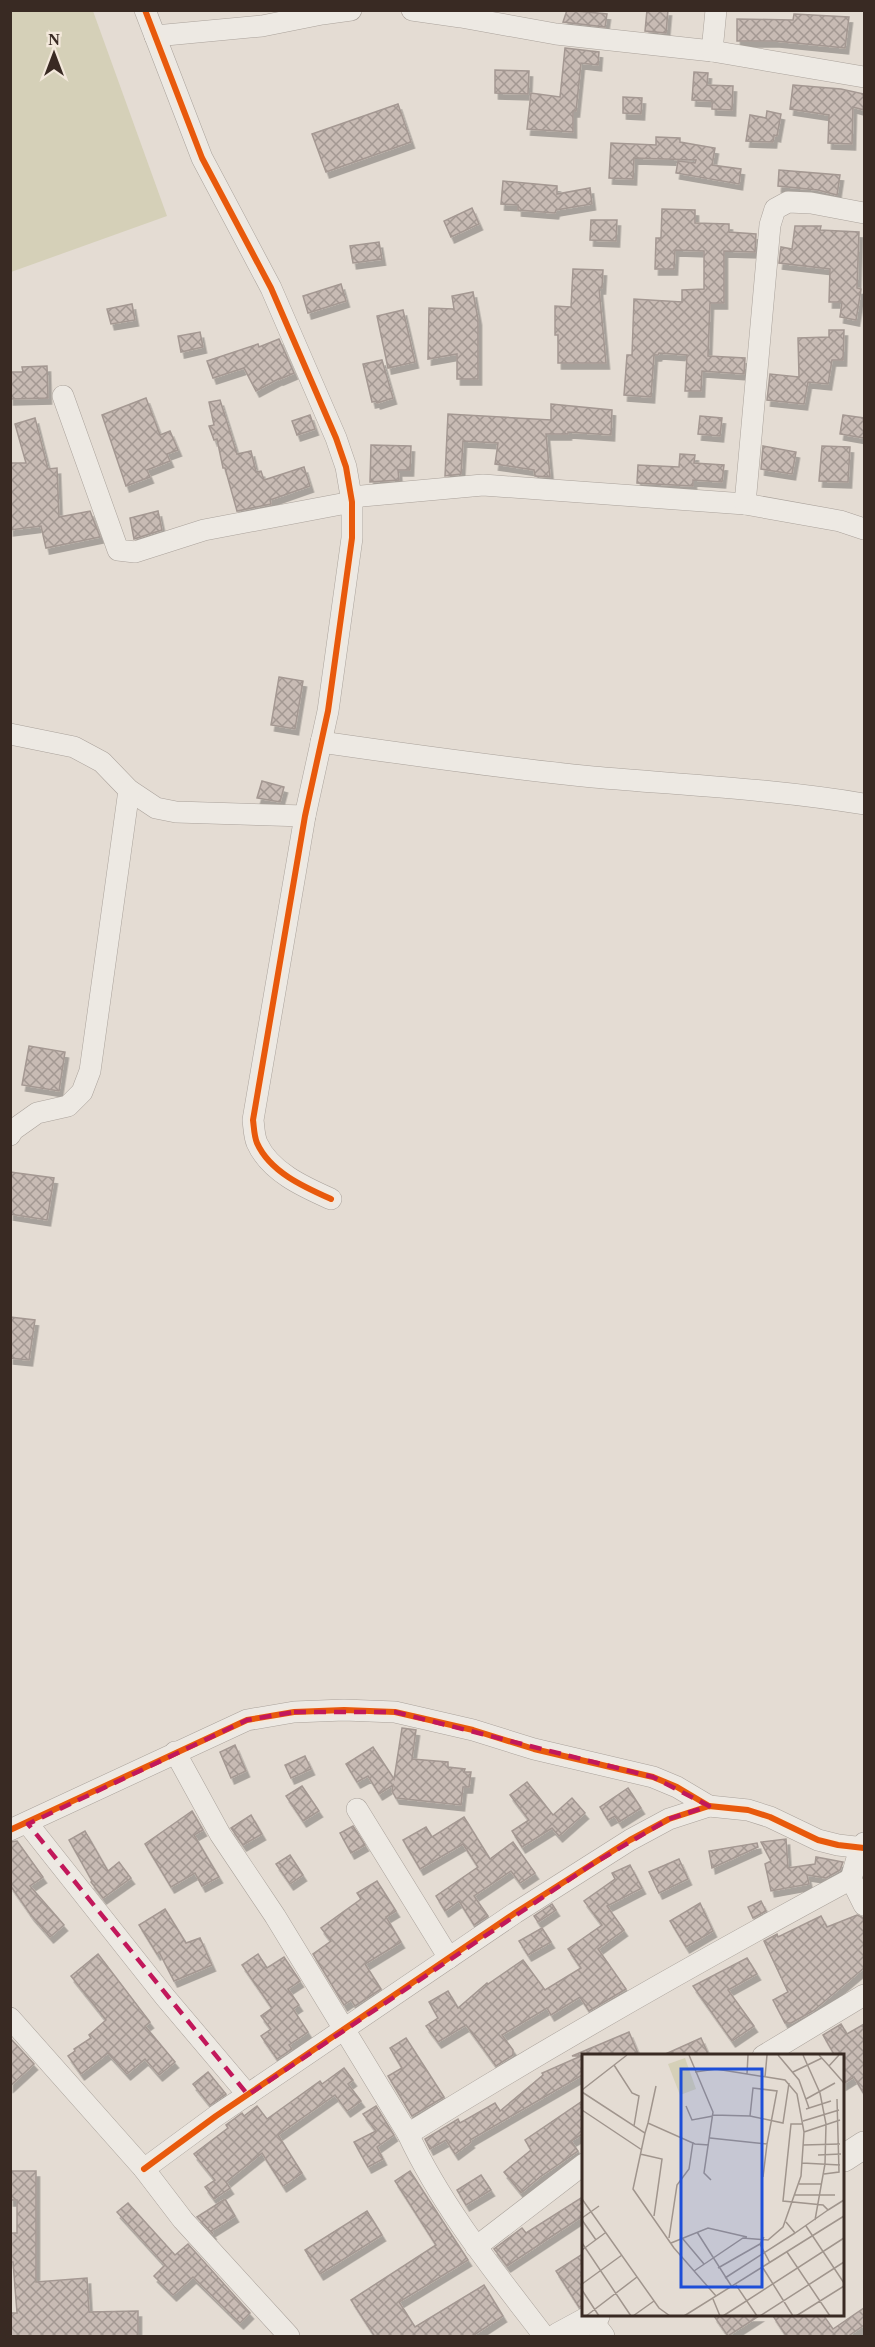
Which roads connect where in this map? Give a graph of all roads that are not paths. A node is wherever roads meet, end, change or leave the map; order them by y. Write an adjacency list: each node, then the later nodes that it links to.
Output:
1 (145, 10): 5 (street)
2 (351, 10): 5 (street)
3 (412, 10): 6 (street)
4 (716, 10): 6 (street)
5 (155, 36): 10 (street)
6 (712, 51): 7 (street)
7 (864, 77)
8 (864, 213): 11 (street)
9 (63, 396): 10 (street)
10 (352, 500): 11 (street); 14 (street)
11 (745, 504): 12 (street)
12 (864, 529)
13 (10, 734): 15 (street)
14 (321, 742): 16 (street); 17 (street)
15 (129, 790): 17 (street); 18 (street)
16 (864, 804)
17 (305, 816): 19 (street)
18 (10, 1135)
19 (331, 1199)
20 (175, 1752): 21 (street); 23 (street); 30 (street)
21 (709, 1806): 24 (street); 27 (street)
22 (357, 1809): 27 (street)
23 (19, 1827): 32 (street)
24 (863, 1846): 25 (street)
25 (851, 1879): 26 (street); 33 (street)
26 (864, 1905)
27 (449, 1959): 30 (street)
28 (864, 1995): 31 (street)
29 (10, 2018): 37 (street)
30 (344, 2028): 32 (street); 33 (street)
31 (766, 2054)
32 (248, 2095): 37 (street)
33 (408, 2134): 38 (street)
34 (864, 2145): 35 (street)
35 (845, 2157)
36 (582, 2166): 38 (street)
37 (144, 2169): 40 (street)
38 (476, 2247): 41 (street)
39 (597, 2324): 42 (street)
40 (289, 2337)
41 (544, 2337)
42 (559, 2337)

